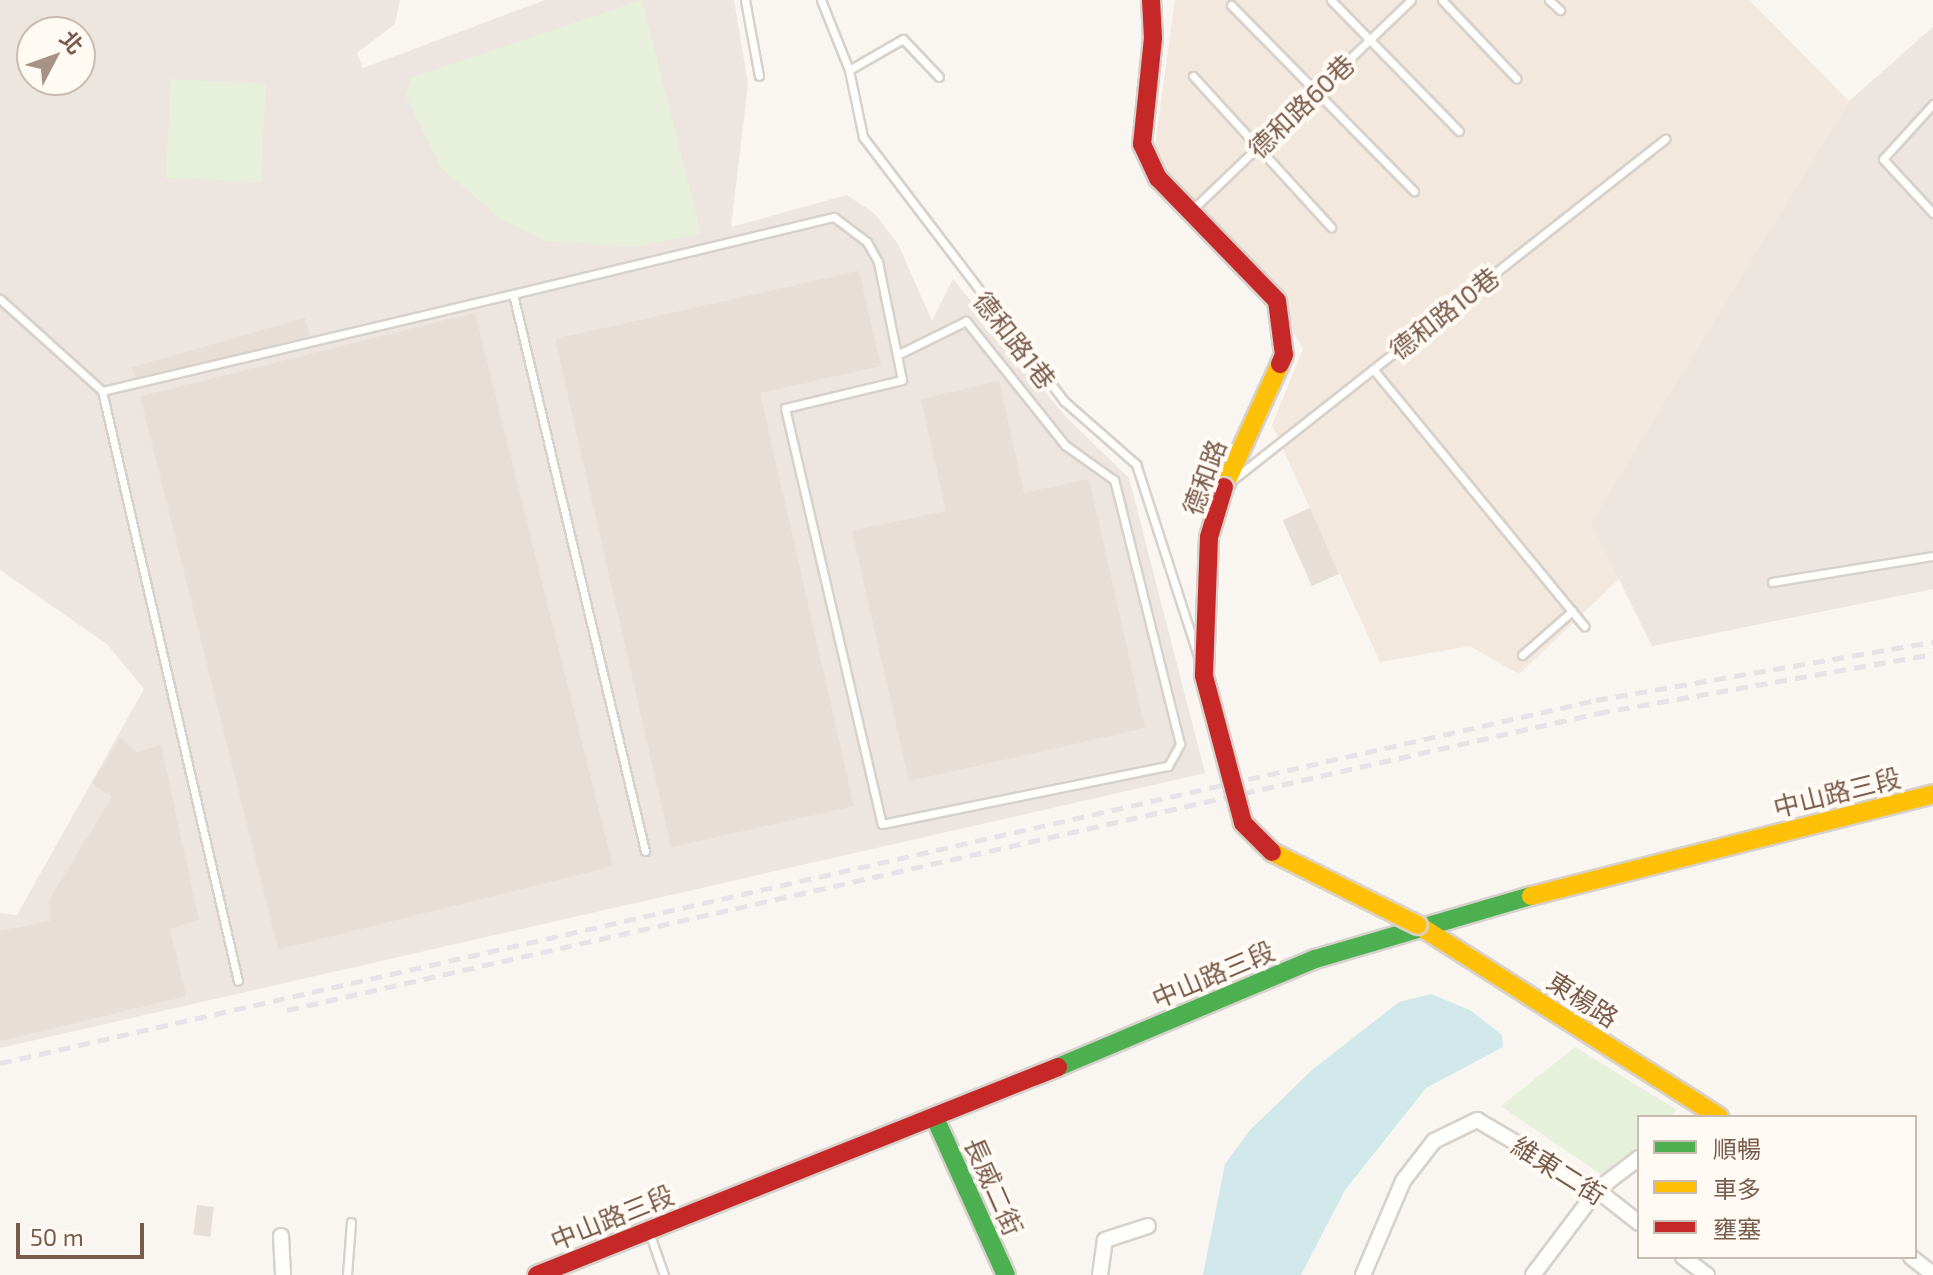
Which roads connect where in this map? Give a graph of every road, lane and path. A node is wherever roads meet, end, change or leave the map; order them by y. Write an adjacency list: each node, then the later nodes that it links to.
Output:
1 (745, 0): 12 (lane)
2 (821, 0): 11 (lane, 德和路1巷)
3 (1151, 0): 22 (street, 德和路)
4 (1331, 0): 10 (lane)
5 (1411, 0): 10 (lane, 德和路60巷)
6 (1442, 0): 15 (lane)
7 (1549, 0): 9 (lane)
8 (1231, 5): 16 (lane)
9 (1560, 10)
10 (1371, 38): 16 (lane, 德和路60巷); 18 (lane)
11 (849, 70): 14 (lane); 36 (lane, 德和路1巷)
12 (759, 76)
13 (1193, 76): 20 (lane)
14 (939, 77)
15 (1516, 78)
16 (1315, 92): 20 (lane, 德和路60巷); 21 (lane)
17 (1933, 104): 23 (lane)
18 (1459, 131)
19 (1665, 139): 28 (lane, 德和路10巷)
20 (1258, 147): 22 (lane, 德和路60巷); 24 (lane)
21 (1414, 191)
22 (1190, 211): 30 (street, 德和路)
23 (1933, 213)
24 (1331, 227)
25 (513, 294): 27 (lane); 29 (lane); 38 (lane)
26 (0, 299): 29 (lane)
27 (897, 355): 27 (lane)
28 (1373, 369): 30 (lane, 德和路10巷); 33 (lane)
29 (102, 391): 40 (lane)
30 (1224, 487): 36 (street, 德和路, bridge)
31 (1933, 556): 32 (lane)
32 (1772, 582)
33 (1572, 611): 34 (lane); 35 (lane)
34 (1584, 626)
35 (1522, 655)
36 (1204, 676): 39 (street, 德和路, bridge)
37 (1933, 794): 39 (street, 中山路三段)
38 (645, 851)
39 (1418, 925): 41 (street, 東楊路); 42 (street, 中山路三段)
40 (238, 981)
41 (1706, 1114)
42 (935, 1118): 48 (street, 中山路三段); 57 (street, 長威二街)
43 (1637, 1160): 44 (street)
44 (1597, 1190): 45 (street, 維東二街); 59 (street, 維東二街); 60 (street)
45 (1637, 1221)
46 (351, 1222): 54 (lane)
47 (1148, 1226): 58 (street)
48 (648, 1230): 55 (street, 中山路三段); 56 (lane)
49 (281, 1236): 53 (street)
50 (1686, 1259): 61 (street)
51 (1914, 1259): 52 (street)
52 (1933, 1274)
53 (283, 1275)
54 (347, 1275)
55 (537, 1275)
56 (664, 1275)
57 (1006, 1275)
58 (1100, 1275)
59 (1363, 1275)
60 (1533, 1275)
61 (1707, 1275)

